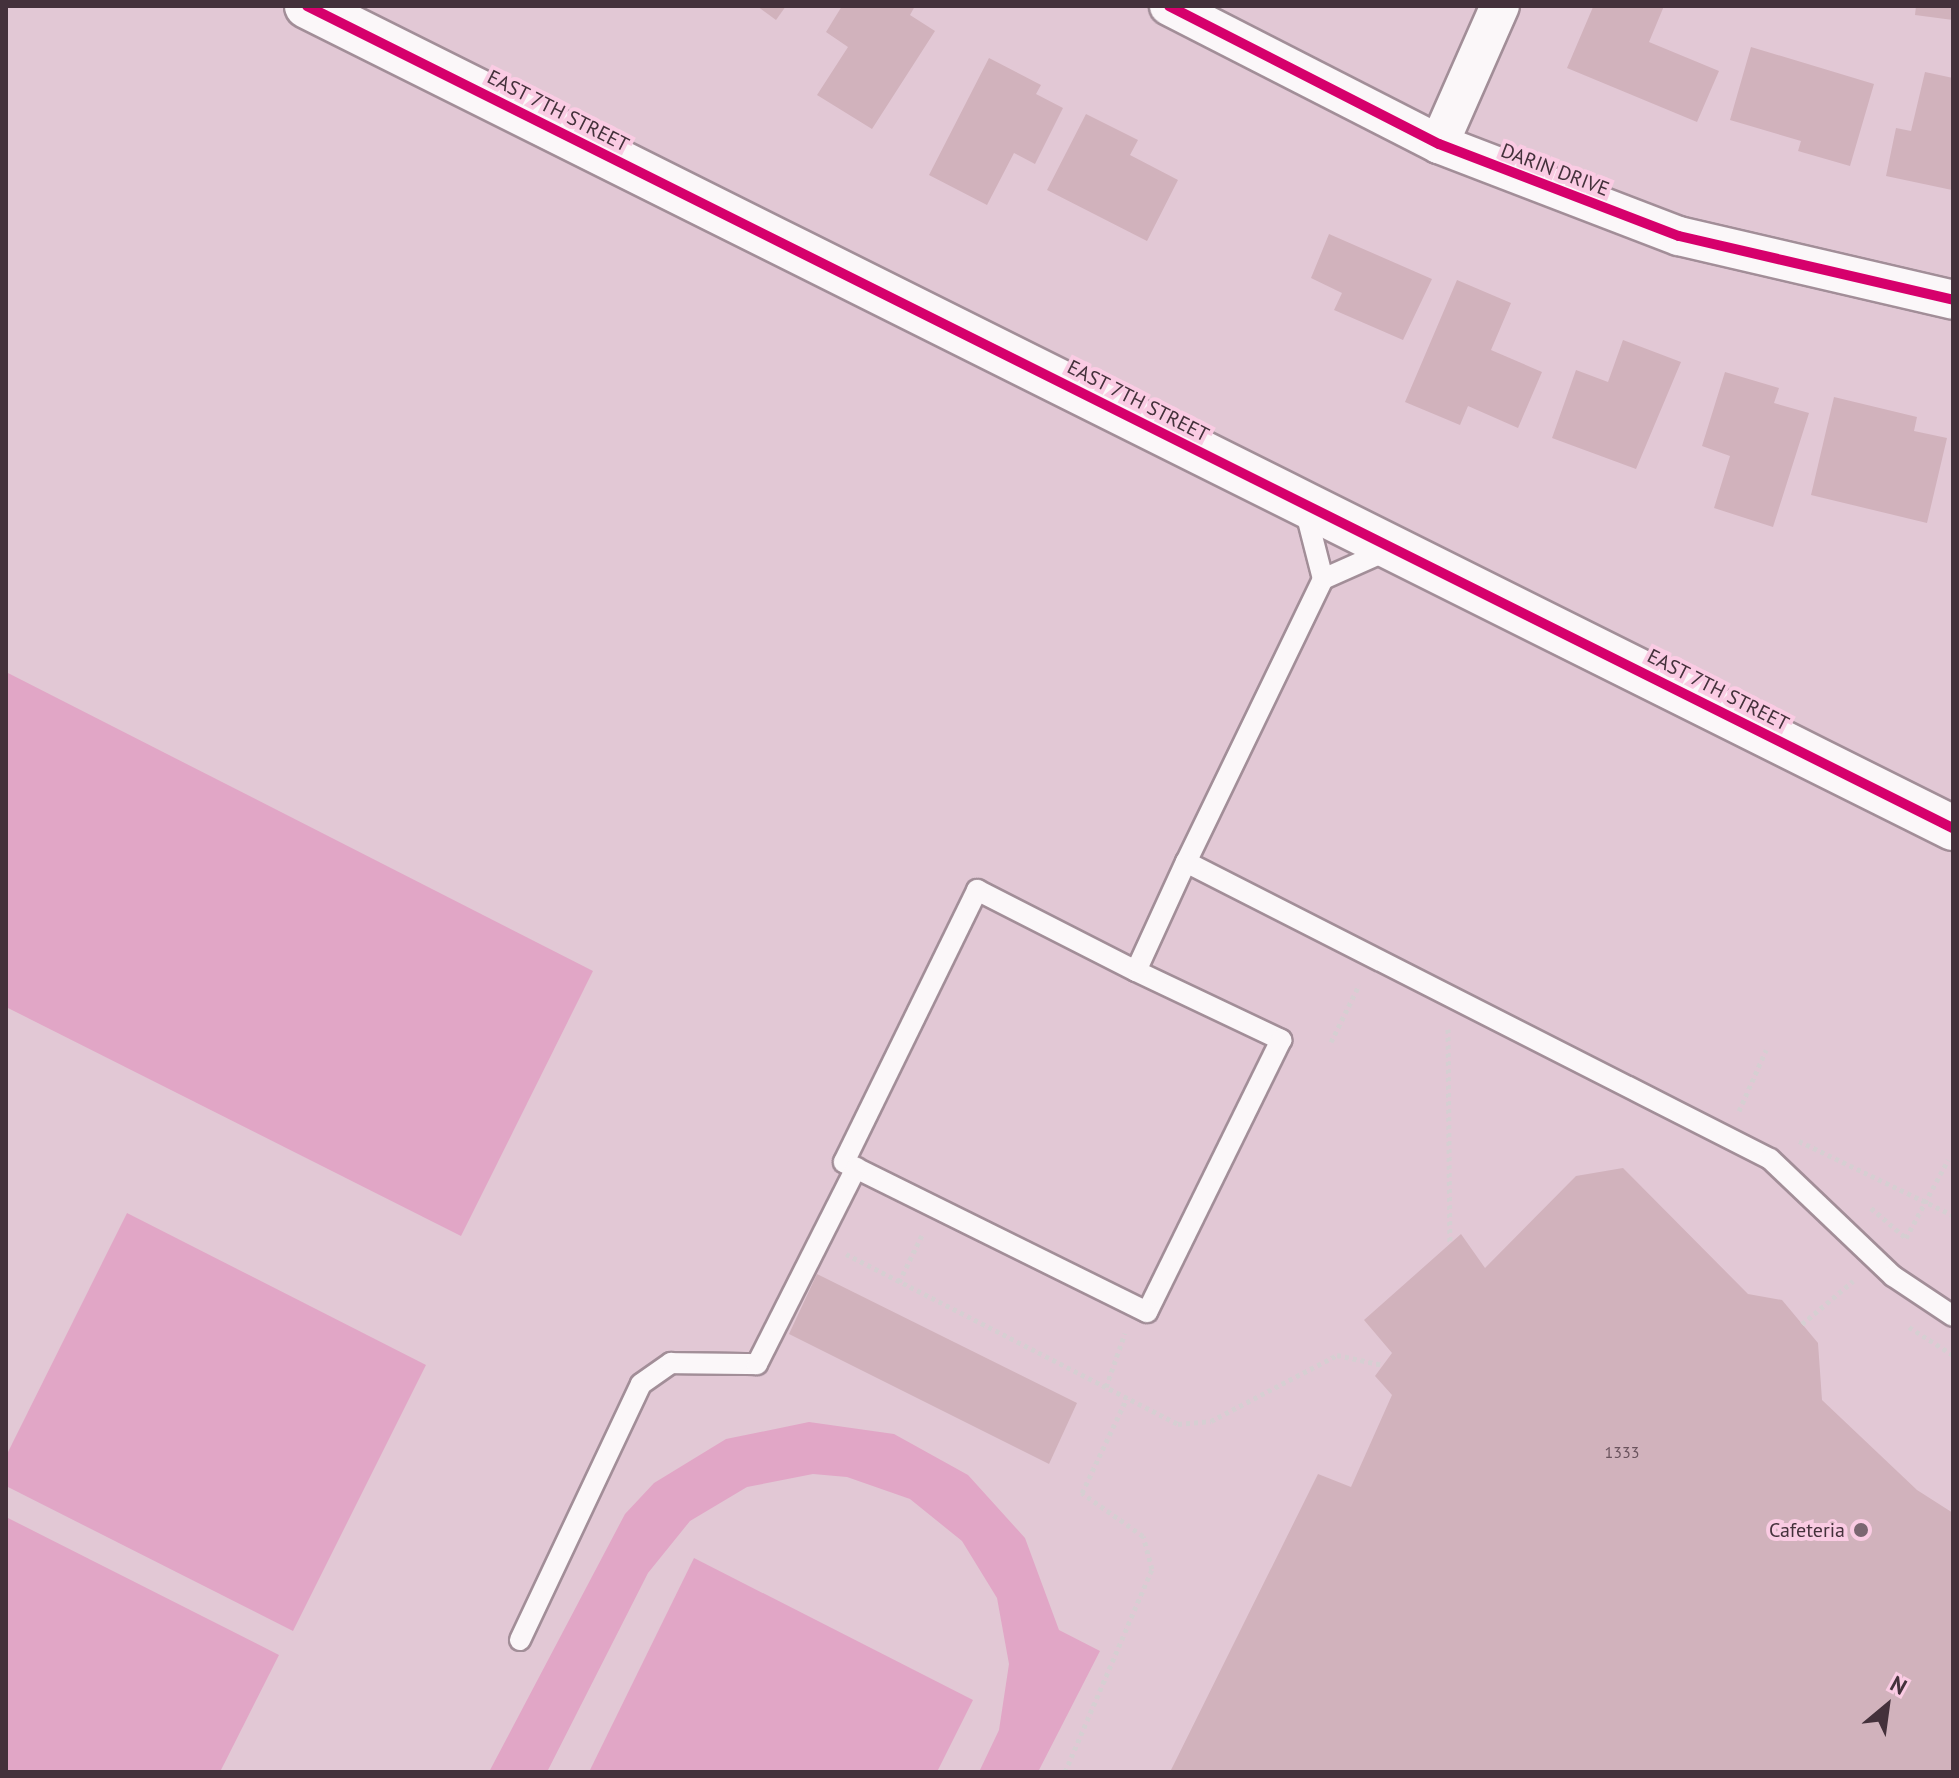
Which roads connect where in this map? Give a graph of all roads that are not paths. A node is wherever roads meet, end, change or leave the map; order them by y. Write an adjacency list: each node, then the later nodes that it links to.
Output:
1 (307, 6): 6 (street, EAST 7TH STREET)
2 (1169, 6): 4 (street, DARIN DRIVE)
3 (1500, 6): 4 (street)
4 (1439, 144): 5 (street, DARIN DRIVE)
5 (1953, 300)
6 (1304, 504): 7 (street, EAST 7TH STREET); 8 (lane)
7 (1393, 548): 8 (lane); 9 (street, EAST 7TH STREET)
8 (1323, 579): 10 (lane)
9 (1953, 828)
10 (1186, 862): 11 (lane); 13 (lane)
11 (1136, 971): 12 (lane); 12 (lane)
12 (856, 1168): 14 (lane)
13 (1953, 1316)
14 (520, 1640)

